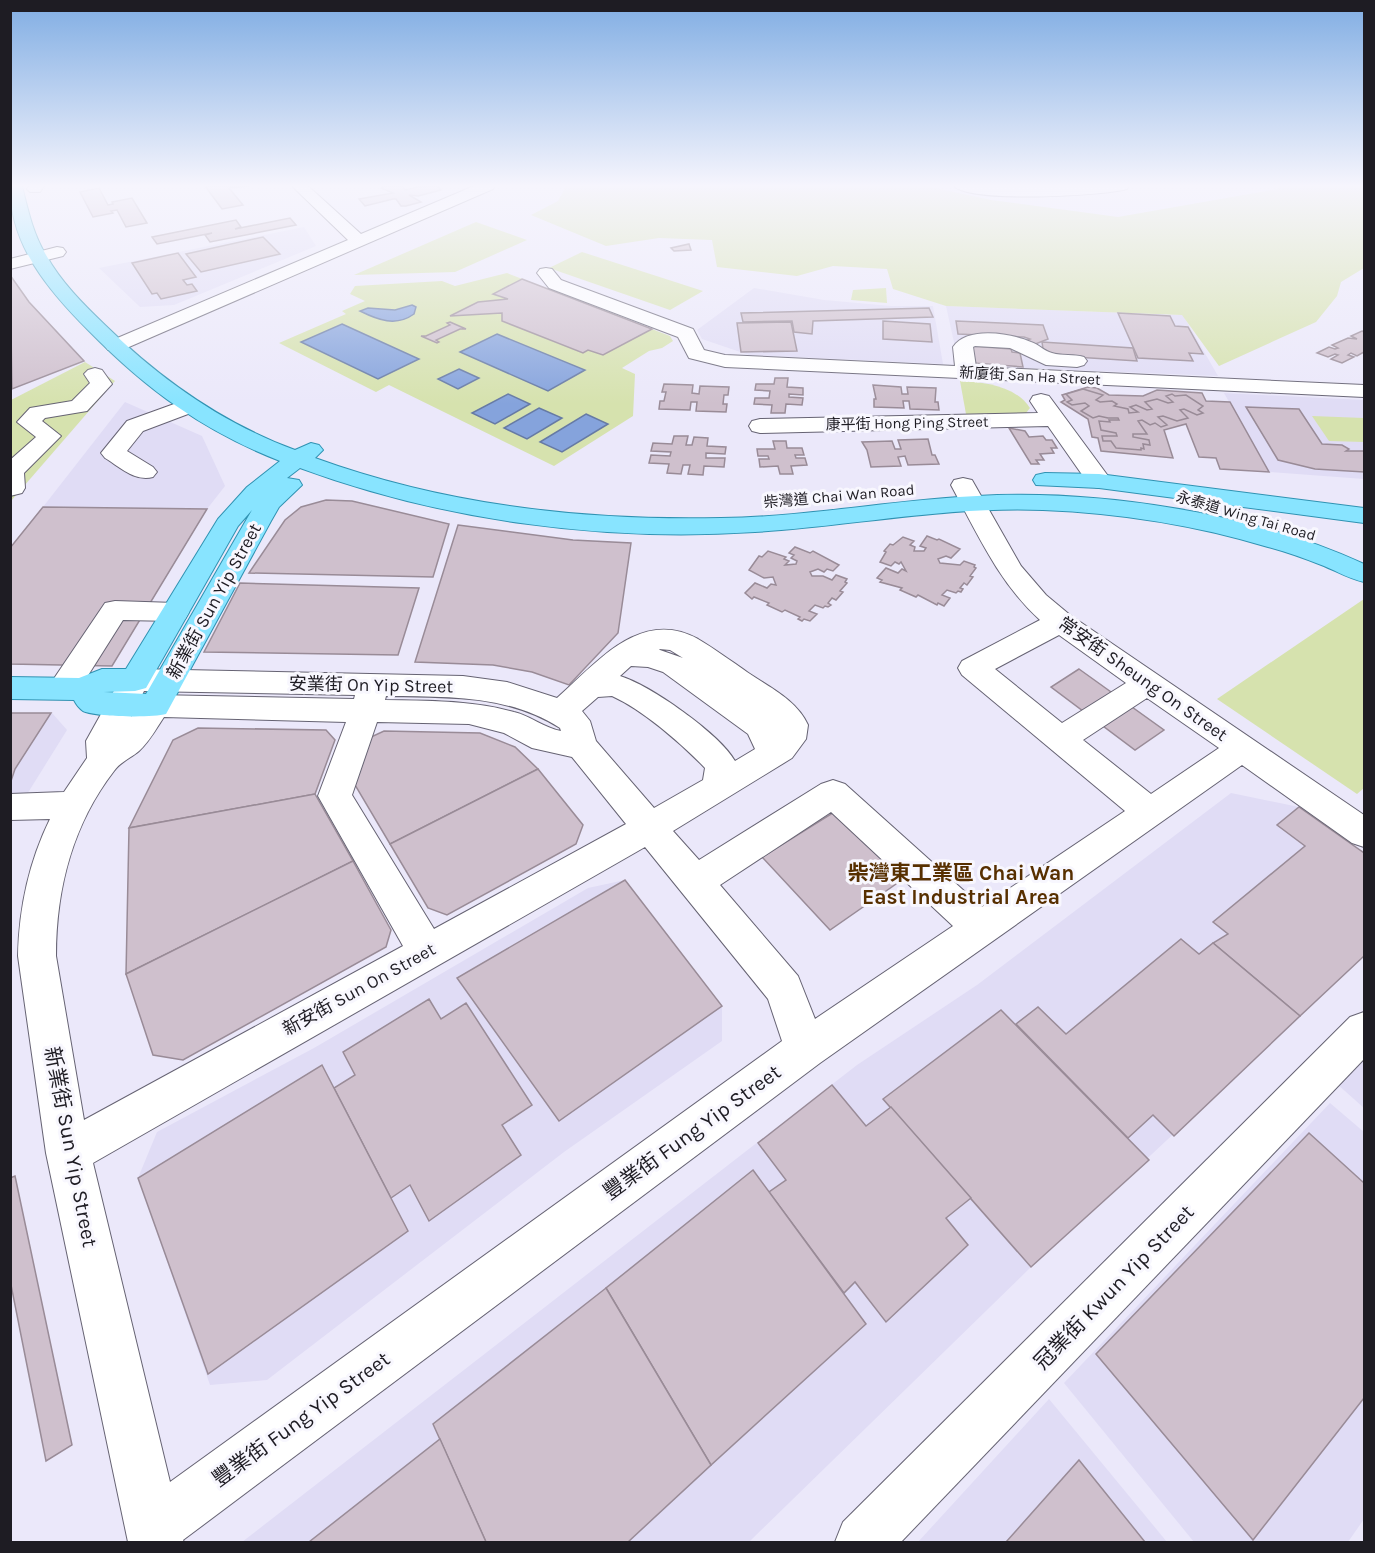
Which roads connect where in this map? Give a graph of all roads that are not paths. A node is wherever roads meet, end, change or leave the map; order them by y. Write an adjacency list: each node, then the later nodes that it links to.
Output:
1 (48, 258): 8 (main road)
2 (57, 258): 4 (main road)
3 (319, 258): 7 (street)
4 (69, 269)
5 (546, 273): 10 (street, 新廈街 San Ha Street)
6 (119, 323): 7 (main road)
7 (136, 338): 8 (street); 18 (main road)
8 (115, 346): 14 (main road)
9 (1138, 363): 10 (street)
10 (967, 373): 12 (street, 新廈街 San Ha Street)
11 (95, 374): 23 (street)
12 (1022, 376): 13 (street, 新廈街 San Ha Street); 15 (street)
13 (1365, 391)
14 (188, 406): 16 (main road); 19 (street)
15 (1054, 419): 17 (street, 康平街 Hong Ping Street); 20 (street)
16 (210, 420): 18 (main road); 27 (main road)
17 (760, 426)
18 (308, 449): 22 (main road, 柴灣道 Chai Wan Road); 24 (main road, 柴灣道 Chai Wan Road); 27 (main road, 新業街 Sun Yip Street)
19 (145, 472)
20 (1099, 481): 21 (main road, 柴灣道 Chai Wan Road); 24 (main road, 柴灣道 Chai Wan Road)
21 (1126, 485): 25 (main road, 柴灣道 Chai Wan Road); 28 (main road, 永泰道 Wing Tai Road)
22 (381, 488): 24 (main road, 柴灣道 Chai Wan Road); 27 (main road)
23 (10, 489)
24 (968, 494): 26 (main road, 柴灣道 Chai Wan Road); 31 (street, 常安街 Sheung On Street)
25 (1365, 516)
26 (1177, 517): 29 (main road, 永泰道 Wing Tai Road)
27 (238, 530): 30 (main road, 新業街 Sun Yip Street); 38 (main road, 新業街 Sun Yip Street)
28 (1365, 553)
29 (1365, 574)
30 (175, 612): 36 (street); 37 (main road, 新業街 Sun Yip Street)
31 (1060, 622): 33 (street, 常安街 Sheung On Street); 41 (street)
32 (619, 660): 35 (street); 45 (street); 45 (street, 新安街 Sun On Street)
33 (1148, 683): 41 (street); 43 (street, 常安街 Sheung On Street)
34 (10, 688): 36 (main road)
35 (588, 688): 40 (street); 46 (street)
36 (73, 689): 37 (main road, 安業街 On Yip Street)
37 (128, 692): 38 (main road, 安業街 On Yip Street); 44 (street, 新業街 Sun Yip Street)
38 (162, 694): 39 (street, 安業街 On Yip Street); 44 (street, 新業街 Sun Yip Street)
39 (370, 697): 40 (street, 安業街 On Yip Street); 42 (street, 安業街 On Yip Street); 54 (street)
40 (561, 712): 42 (street, 安業街 On Yip Street)
41 (1059, 740): 49 (street)
42 (582, 746): 50 (street, 安業街 On Yip Street)
43 (1242, 749): 49 (street, 豐業街 Fung Yip Street); 51 (street, 常安街 Sheung On Street)
44 (103, 760): 47 (street, 新業街 Sun Yip Street)
45 (761, 761): 46 (street, 新安街 Sun On Street)
46 (715, 788): 50 (street, 新安街 Sun On Street)
47 (72, 805): 48 (street); 55 (street, 新業街 Sun Yip Street)
48 (11, 807)
49 (1149, 812): 53 (street, 豐業街 Fung Yip Street)
50 (651, 827): 52 (street, 安業街 On Yip Street); 54 (street, 新安街 Sun On Street)
51 (1365, 833)
52 (696, 881): 53 (street); 56 (street, 安業街 On Yip Street)
53 (981, 929): 57 (street, 豐業街 Fung Yip Street)
54 (427, 952): 60 (street, 新安街 Sun On Street)
55 (24, 962): 60 (street, 新業街 Sun Yip Street)
56 (784, 988): 57 (street, 安業街 On Yip Street); 59 (street, 安業街 On Yip Street)
57 (849, 1018): 59 (street, 豐業街 Fung Yip Street)
58 (1365, 1031): 62 (street, 冠業街 Kwun Yip Street)
59 (805, 1049): 61 (street, 豐業街 Fung Yip Street)
60 (68, 1153): 61 (street, 新業街 Sun Yip Street)
61 (154, 1535)
62 (863, 1542)

